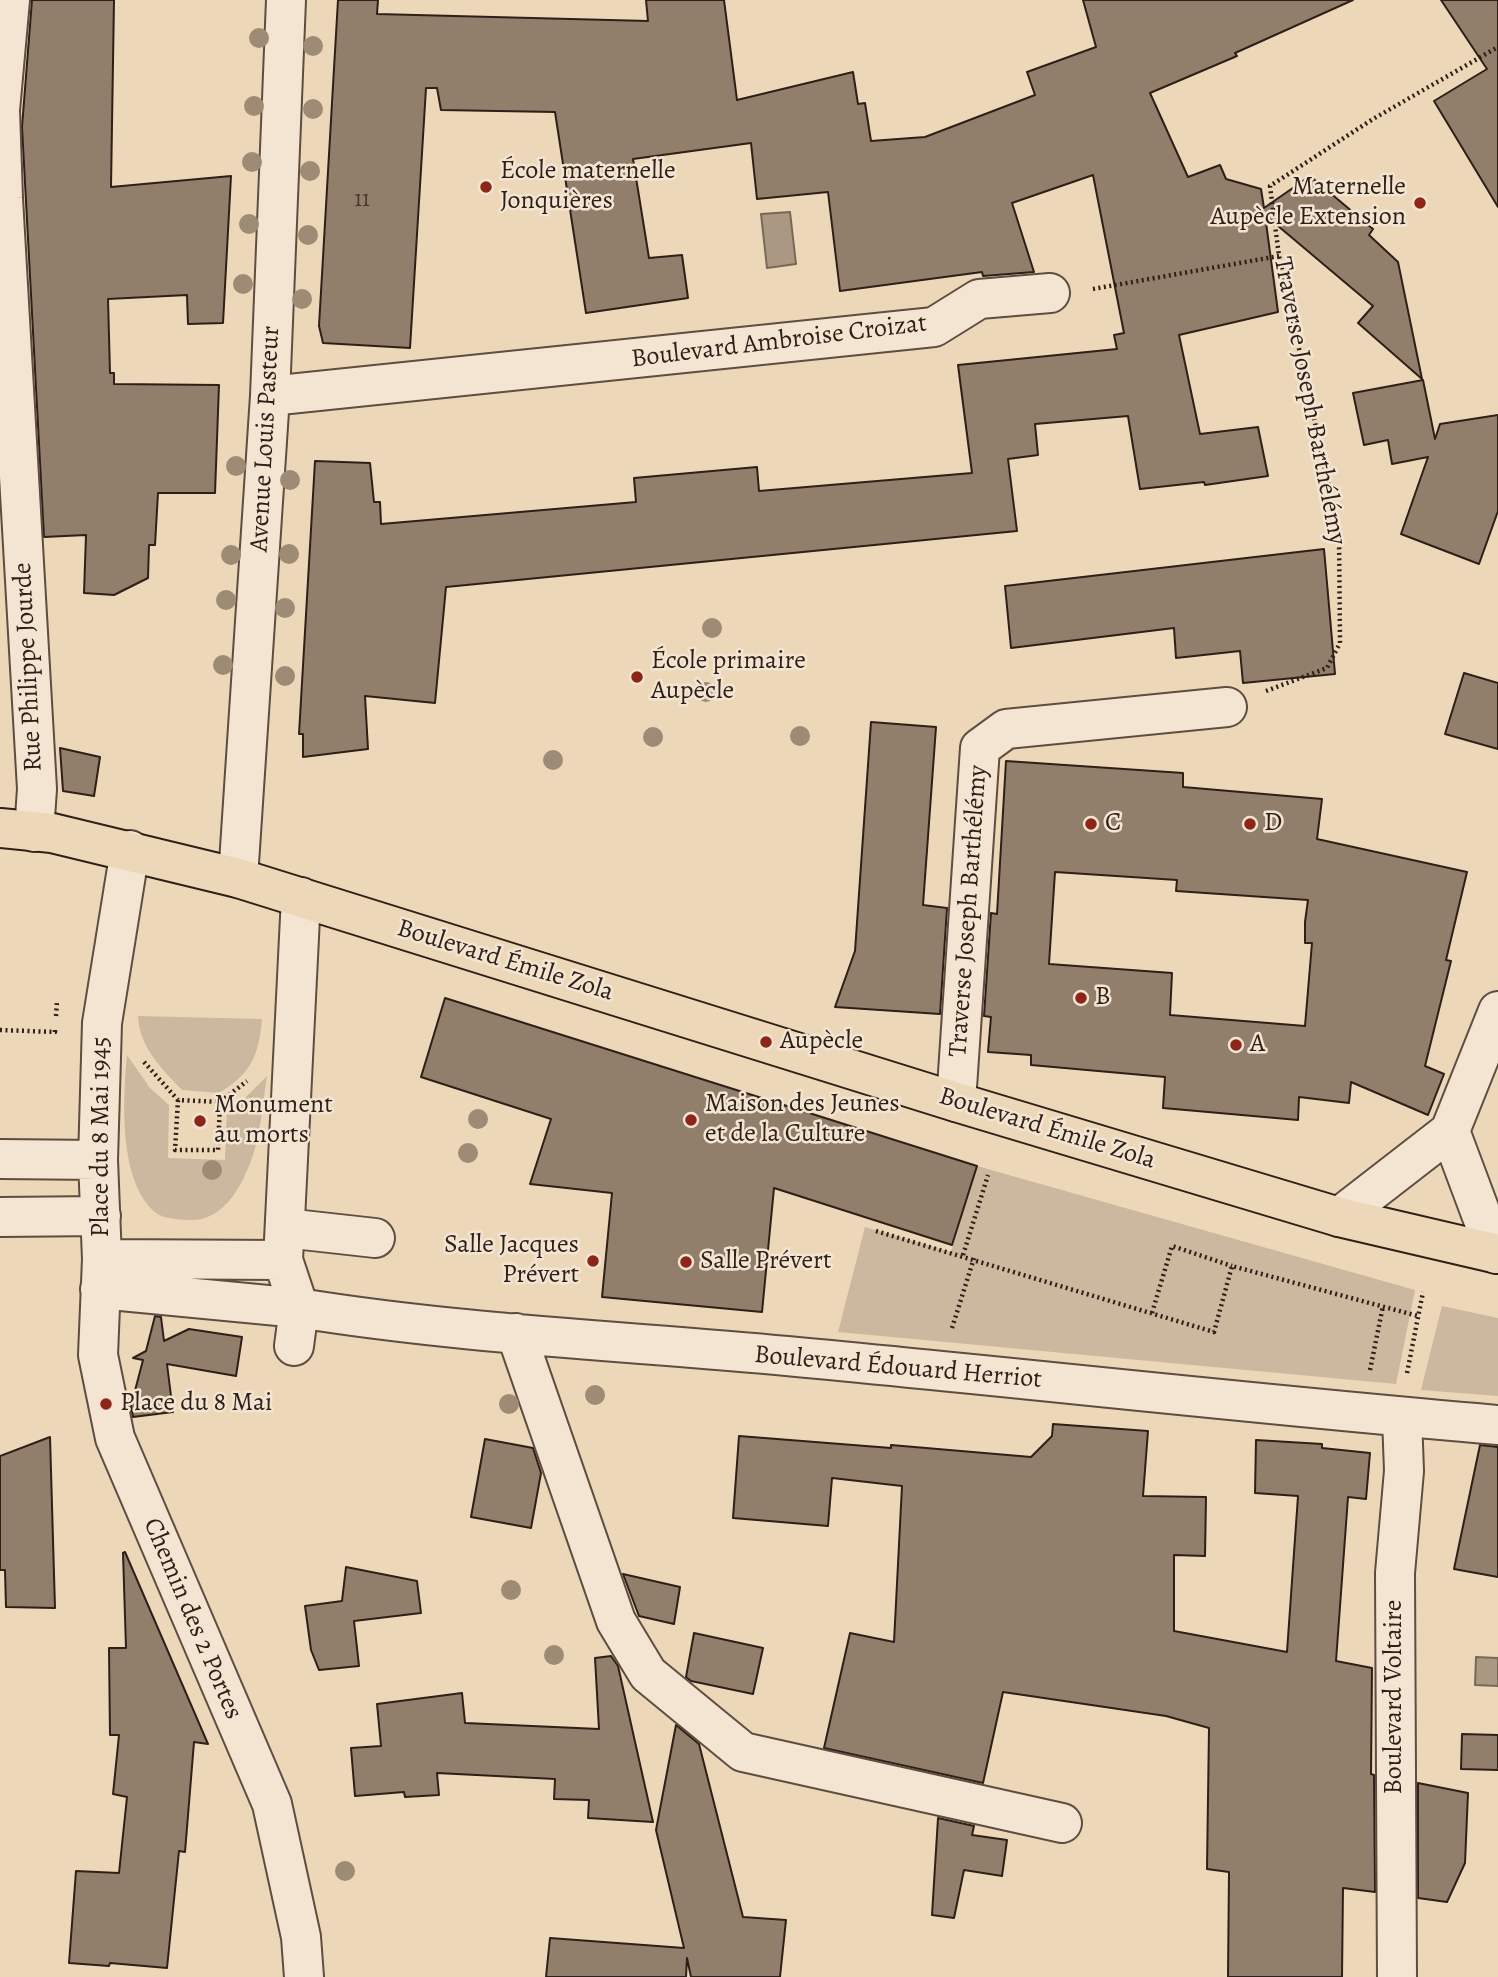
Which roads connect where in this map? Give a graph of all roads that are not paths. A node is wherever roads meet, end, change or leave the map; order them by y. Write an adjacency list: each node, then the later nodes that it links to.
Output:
1 (10, 0): 6 (street, Rue Philippe Jourde)
2 (286, 0): 4 (street, Avenue Louis Pasteur)
3 (1050, 293): 4 (street, Boulevard Ambroise Croizat)
4 (270, 396): 8 (street, Avenue Louis Pasteur)
5 (1227, 707): 11 (street, Traverse Joseph Barthélémy)
6 (17, 830): 7 (main road, Boulevard Émile Zola)
7 (130, 850): 8 (main road, Boulevard Émile Zola); 14 (street, Place du 8 Mai 1945)
8 (238, 878): 9 (main road, Boulevard Émile Zola)
9 (301, 897): 11 (main road, Boulevard Émile Zola); 19 (street)
10 (1498, 1011): 12 (street)
11 (956, 1102): 17 (main road, Boulevard Émile Zola)
12 (1450, 1130): 17 (street); 20 (street)
13 (0, 1159): 14 (street)
14 (98, 1160): 16 (street, Place du 8 Mai 1945)
15 (0, 1216): 16 (street)
16 (101, 1216): 21 (street, Place du 8 Mai 1945)
17 (1339, 1217): 20 (main road, Boulevard Émile Zola)
18 (375, 1238): 19 (street, Place du 8 Mai 1945)
19 (284, 1244): 21 (street, Place du 8 Mai 1945); 22 (street)
20 (1497, 1254)
21 (101, 1274): 22 (street, Boulevard Édouard Herriot); 28 (street, Chemin des 2 Portes)
22 (299, 1308): 23 (street, Boulevard Édouard Herriot); 24 (street)
23 (516, 1333): 25 (street, Boulevard Édouard Herriot); 27 (street)
24 (294, 1346)
25 (1402, 1417): 26 (street, Boulevard Édouard Herriot); 29 (street, Boulevard Voltaire)
26 (1498, 1425)
27 (1062, 1823)
28 (304, 1977)
29 (1397, 1977)

